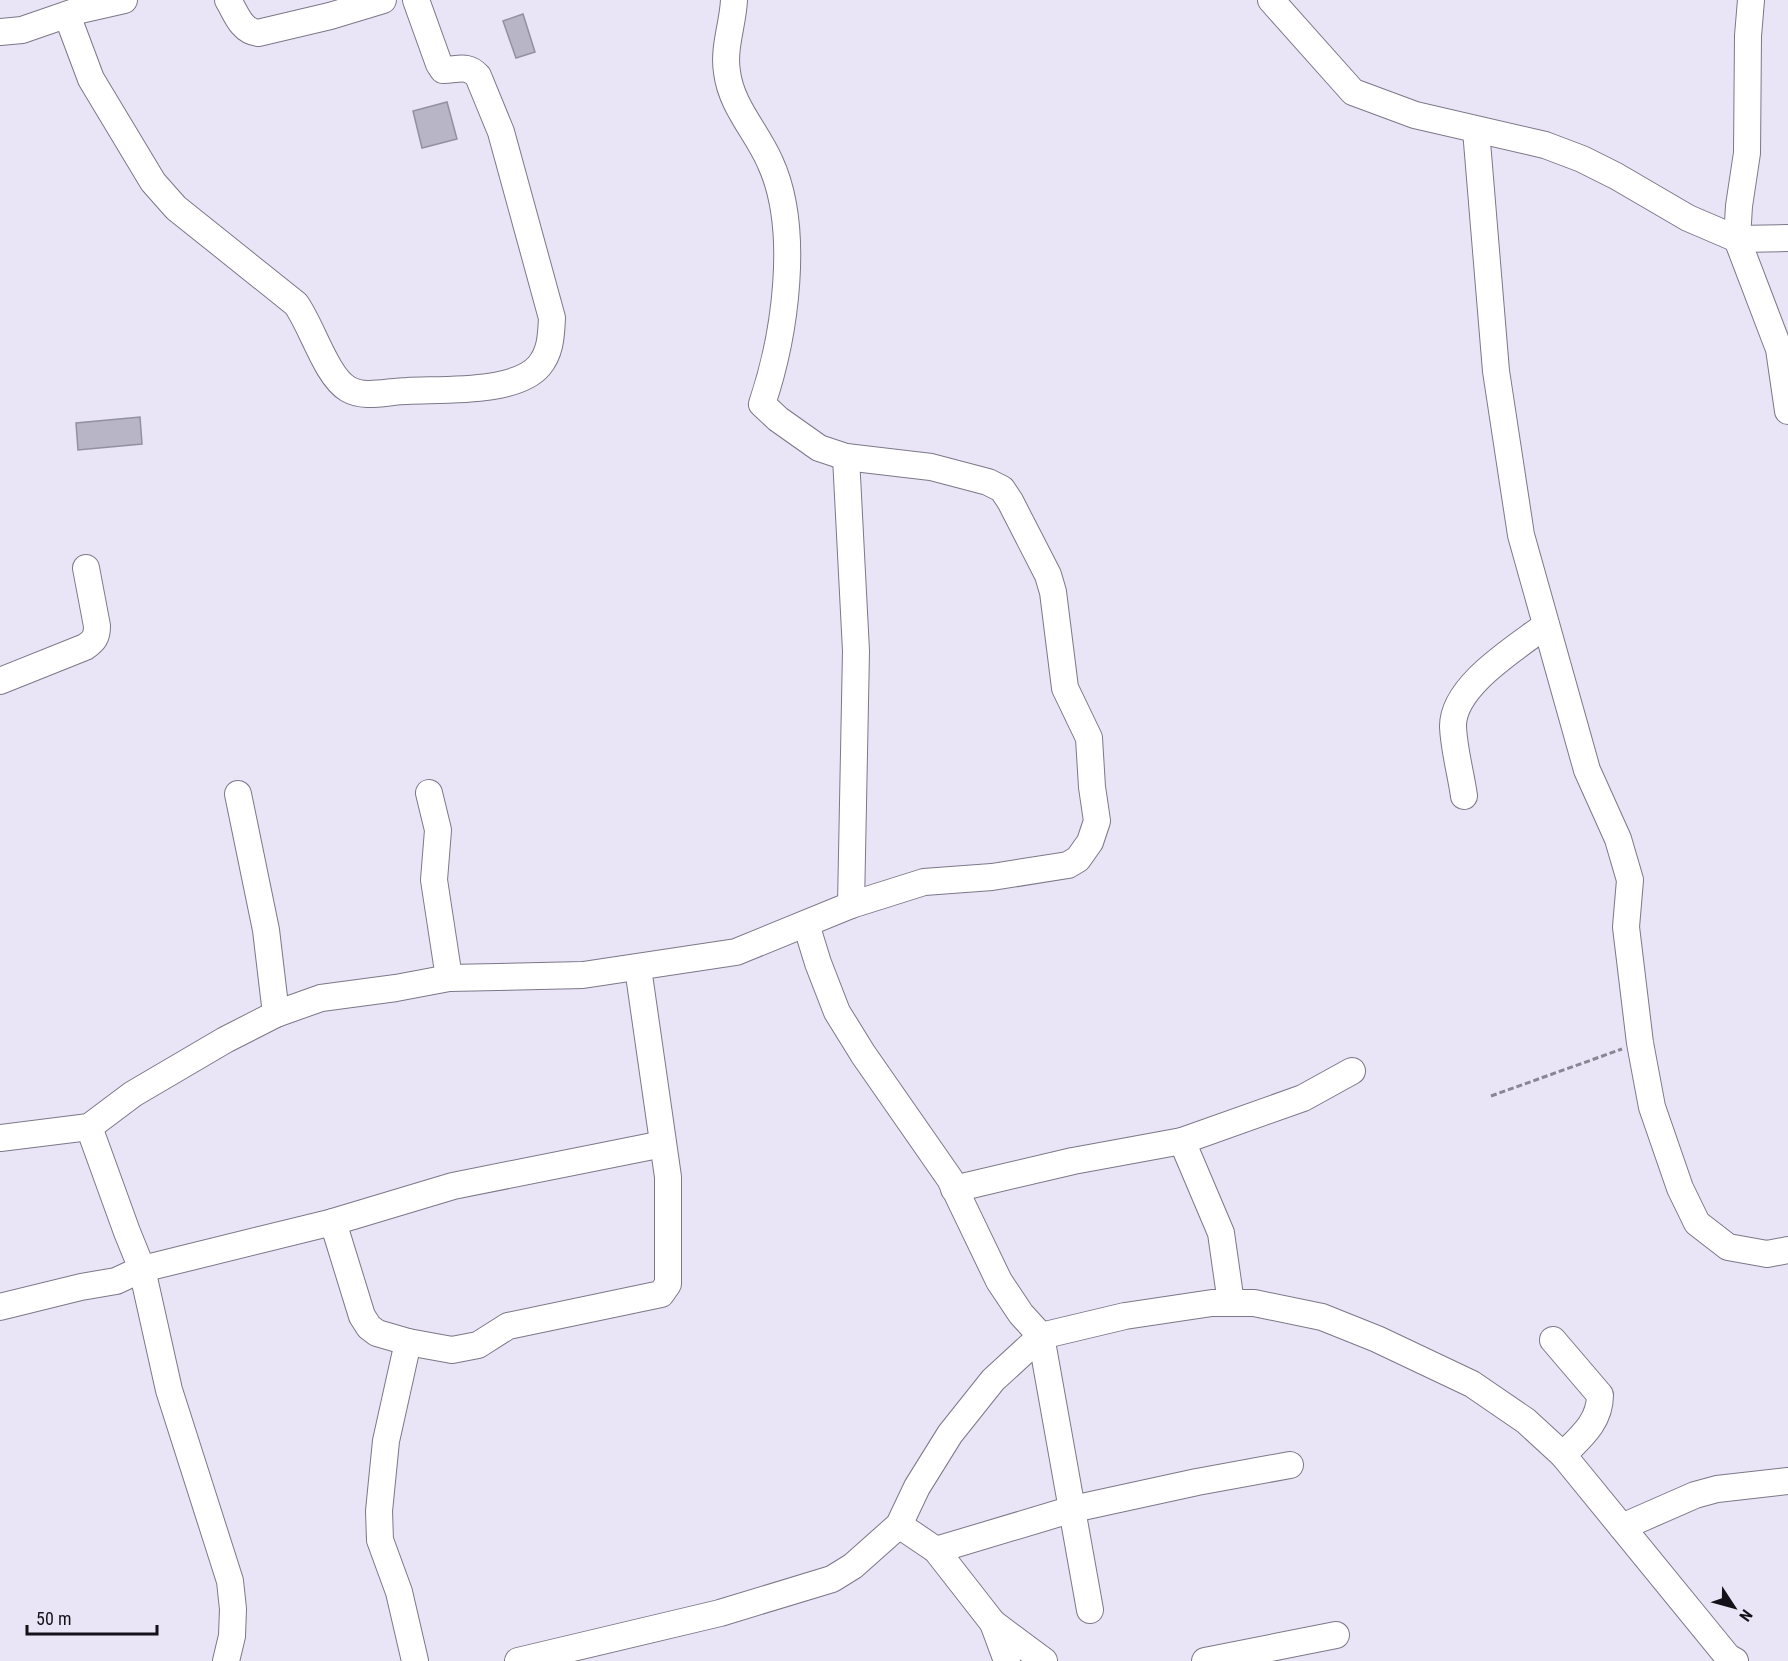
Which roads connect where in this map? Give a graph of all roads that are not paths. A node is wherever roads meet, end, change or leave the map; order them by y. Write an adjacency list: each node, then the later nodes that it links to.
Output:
1 (124, 0): 8 (street)
2 (228, 0): 3 (street)
3 (383, 0)
4 (416, 0): 8 (street)
5 (734, 0): 14 (street)
6 (1271, 0): 10 (street)
7 (1751, 0): 12 (street)
8 (75, 8): 9 (street)
9 (0, 32)
10 (1476, 130): 12 (street); 16 (street)
11 (1788, 238): 12 (street)
12 (1737, 239): 13 (street)
13 (1788, 411)
14 (846, 457): 21 (street); 21 (street)
15 (86, 568): 17 (street)
16 (1546, 625): 20 (street); 33 (street)
17 (0, 681)
18 (238, 794): 25 (street)
19 (429, 794): 24 (street)
20 (1464, 796)
21 (851, 905): 22 (street)
22 (806, 924): 23 (street); 31 (street)
23 (638, 968): 24 (street); 30 (street)
24 (449, 978): 25 (street)
25 (276, 1014): 27 (street)
26 (1352, 1071): 29 (street)
27 (89, 1127): 28 (street); 34 (street)
28 (0, 1138)
29 (1182, 1141): 31 (street); 35 (street)
30 (663, 1144): 32 (street); 39 (street)
31 (954, 1189): 37 (street)
32 (333, 1222): 34 (street); 39 (street)
33 (1788, 1250)
34 (142, 1269): 36 (street); 50 (street)
35 (1231, 1303): 37 (street); 40 (street)
36 (0, 1307)
37 (1041, 1336): 43 (street); 44 (street)
38 (1553, 1340): 40 (street)
39 (408, 1342): 51 (street)
40 (1563, 1455): 45 (street)
41 (1290, 1465): 43 (street)
42 (1788, 1481): 45 (street)
43 (1073, 1509): 46 (street); 47 (street)
44 (899, 1525): 46 (street); 52 (street)
45 (1622, 1527): 56 (street)
46 (936, 1550): 48 (street)
47 (1090, 1610)
48 (993, 1623): 53 (street); 54 (street)
49 (1336, 1635): 55 (street)
50 (226, 1661)
51 (415, 1661)
52 (518, 1661)
53 (1007, 1661)
54 (1044, 1661)
55 (1205, 1661)
56 (1735, 1661)

